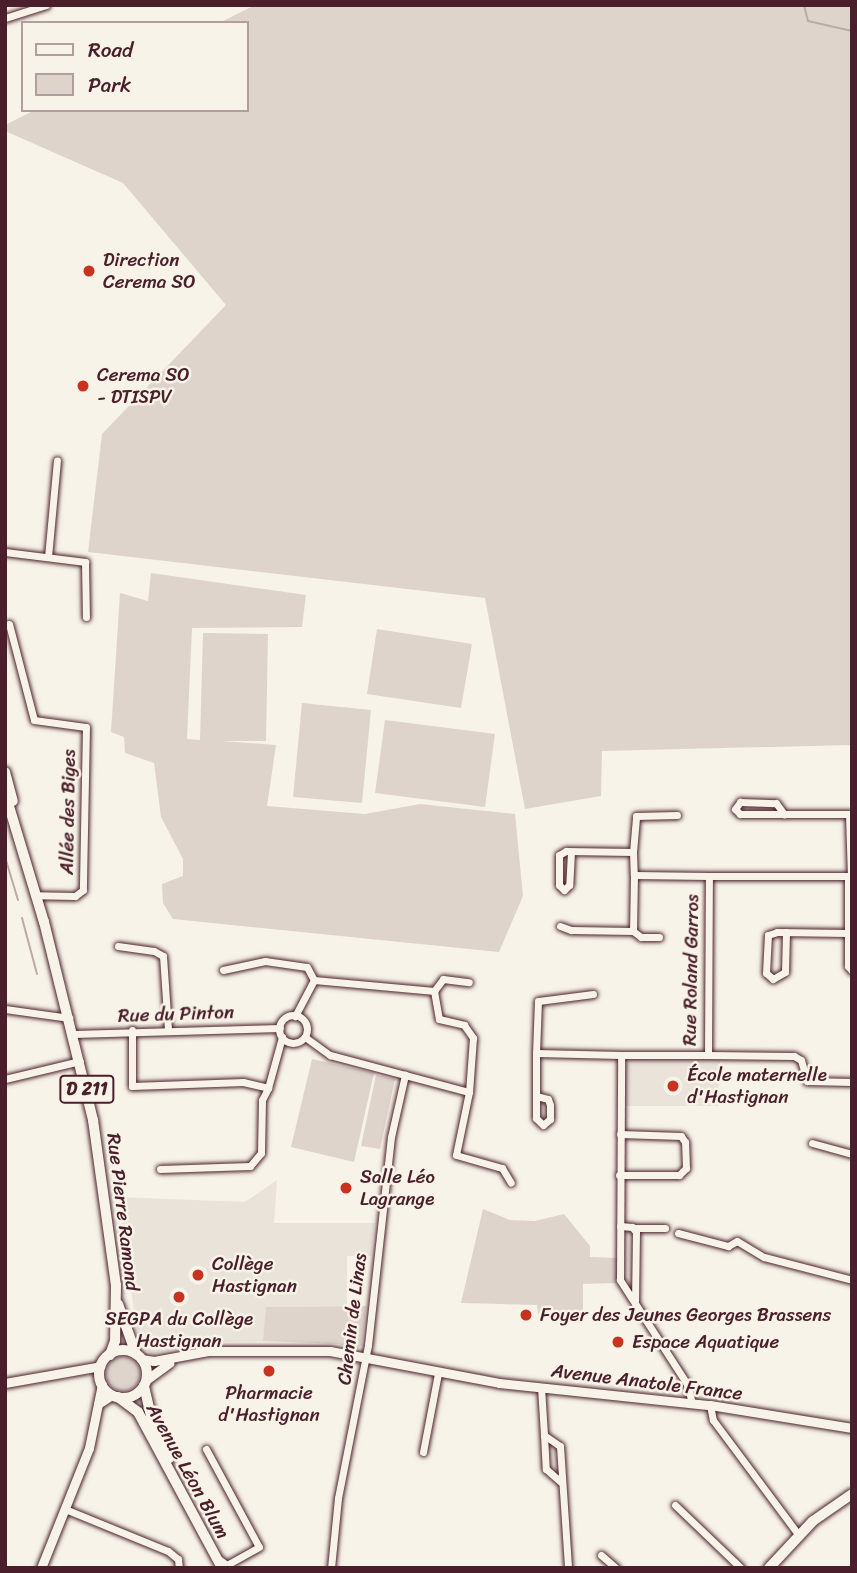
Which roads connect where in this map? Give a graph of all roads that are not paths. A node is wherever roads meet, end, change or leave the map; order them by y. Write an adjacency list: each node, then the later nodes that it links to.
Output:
1 (46, 5): 2 (street)
2 (5, 18)
3 (57, 460): 5 (street)
4 (5, 551): 5 (street)
5 (48, 557): 6 (street)
6 (86, 617)
7 (9, 624): 19 (street, Allée des Biges)
8 (5, 772): 18 (main road, Rue Pierre Ramond / D 211)
9 (5, 793): 18 (main road, Rue Pierre Ramond / D 211)
10 (677, 814): 14 (street)
11 (784, 814): 11 (street); 12 (street)
12 (850, 814): 17 (street)
13 (570, 852): 13 (street); 14 (street)
14 (634, 852): 15 (street)
15 (634, 876): 16 (street); 21 (street)
16 (709, 876): 17 (street, Rue Roland Garros); 43 (street, Rue Roland Garros)
17 (850, 876): 23 (street)
18 (33, 882): 19 (main road, Rue Pierre Ramond / D 211)
19 (36, 895): 34 (main road, Rue Pierre Ramond / D 211)
20 (560, 926): 21 (street)
21 (633, 931): 24 (street)
22 (786, 932): 22 (street); 23 (street)
23 (848, 933): 27 (street)
24 (659, 937)
25 (118, 946): 36 (street)
26 (223, 970): 28 (street)
27 (852, 971)
28 (314, 980): 30 (street); 33 (street)
29 (469, 982): 30 (street)
30 (434, 991): 49 (street)
31 (593, 994): 41 (street)
32 (5, 1009): 34 (street)
33 (295, 1016): 35 (street); 40 (street)
34 (70, 1018): 38 (main road, Rue Pierre Ramond / D 211)
35 (280, 1028): 36 (street, Rue du Pinton); 39 (street)
36 (168, 1029): 37 (street, Rue du Pinton)
37 (132, 1030): 38 (street, Rue du Pinton); 48 (street)
38 (74, 1034): 44 (main road, Rue Pierre Ramond / D 211)
39 (282, 1037): 40 (street); 48 (street)
40 (305, 1037): 45 (street)
41 (536, 1053): 42 (street, Rue Roland Garros); 50 (street)
42 (621, 1055): 43 (street, Rue Roland Garros); 51 (street)
43 (708, 1055): 47 (street)
44 (80, 1061): 46 (street); 62 (main road, Rue Pierre Ramond / D 211)
45 (405, 1075): 49 (street); 66 (street, Chemin de Linas)
46 (5, 1079)
47 (852, 1082)
48 (268, 1088): 54 (street)
49 (469, 1092): 56 (street)
50 (536, 1096)
51 (620, 1134): 55 (street); 55 (street)
52 (812, 1143): 53 (street)
53 (852, 1154)
54 (160, 1169)
55 (620, 1175): 57 (street)
56 (511, 1183)
57 (620, 1226): 58 (street); 63 (street)
58 (634, 1228): 59 (street); 63 (street)
59 (665, 1228)
60 (678, 1233): 61 (street)
61 (852, 1280)
62 (117, 1302): 64 (main road, Rue Pierre Ramond / D 211); 65 (main road, Rue Pierre Ramond / D 211)
63 (635, 1303): 73 (street)
64 (110, 1355): 65 (main road); 68 (main road)
65 (138, 1357): 66 (street, Avenue Anatole France); 70 (main road)
66 (366, 1360): 67 (street, Avenue Anatole France); 70 (street, Avenue Anatole France); 89 (street, Chemin de Linas)
67 (438, 1373): 71 (street, Avenue Anatole France); 79 (street)
68 (101, 1376): 69 (street); 72 (main road); 74 (street)
69 (5, 1383)
70 (145, 1383): 72 (main road); 86 (main road, Avenue Léon Blum)
71 (541, 1387): 73 (street, Avenue Anatole France); 77 (street)
72 (115, 1396): 74 (street); 86 (main road, Avenue Léon Blum)
73 (692, 1403): 75 (street, Avenue Anatole France)
74 (99, 1404): 83 (street)
75 (710, 1405): 76 (street, Avenue Anatole France); 84 (street)
76 (852, 1428)
77 (544, 1435): 80 (street); 80 (street)
78 (206, 1449): 86 (street)
79 (423, 1452)
80 (562, 1484): 90 (street)
81 (852, 1494): 84 (main road)
82 (675, 1505): 92 (street)
83 (65, 1509): 87 (street); 88 (street)
84 (798, 1535): 93 (main road)
85 (601, 1555): 91 (street)
86 (226, 1567)
87 (41, 1568)
88 (179, 1568)
89 (331, 1568)
90 (568, 1568)
91 (616, 1568)
92 (741, 1568)
93 (769, 1568)

